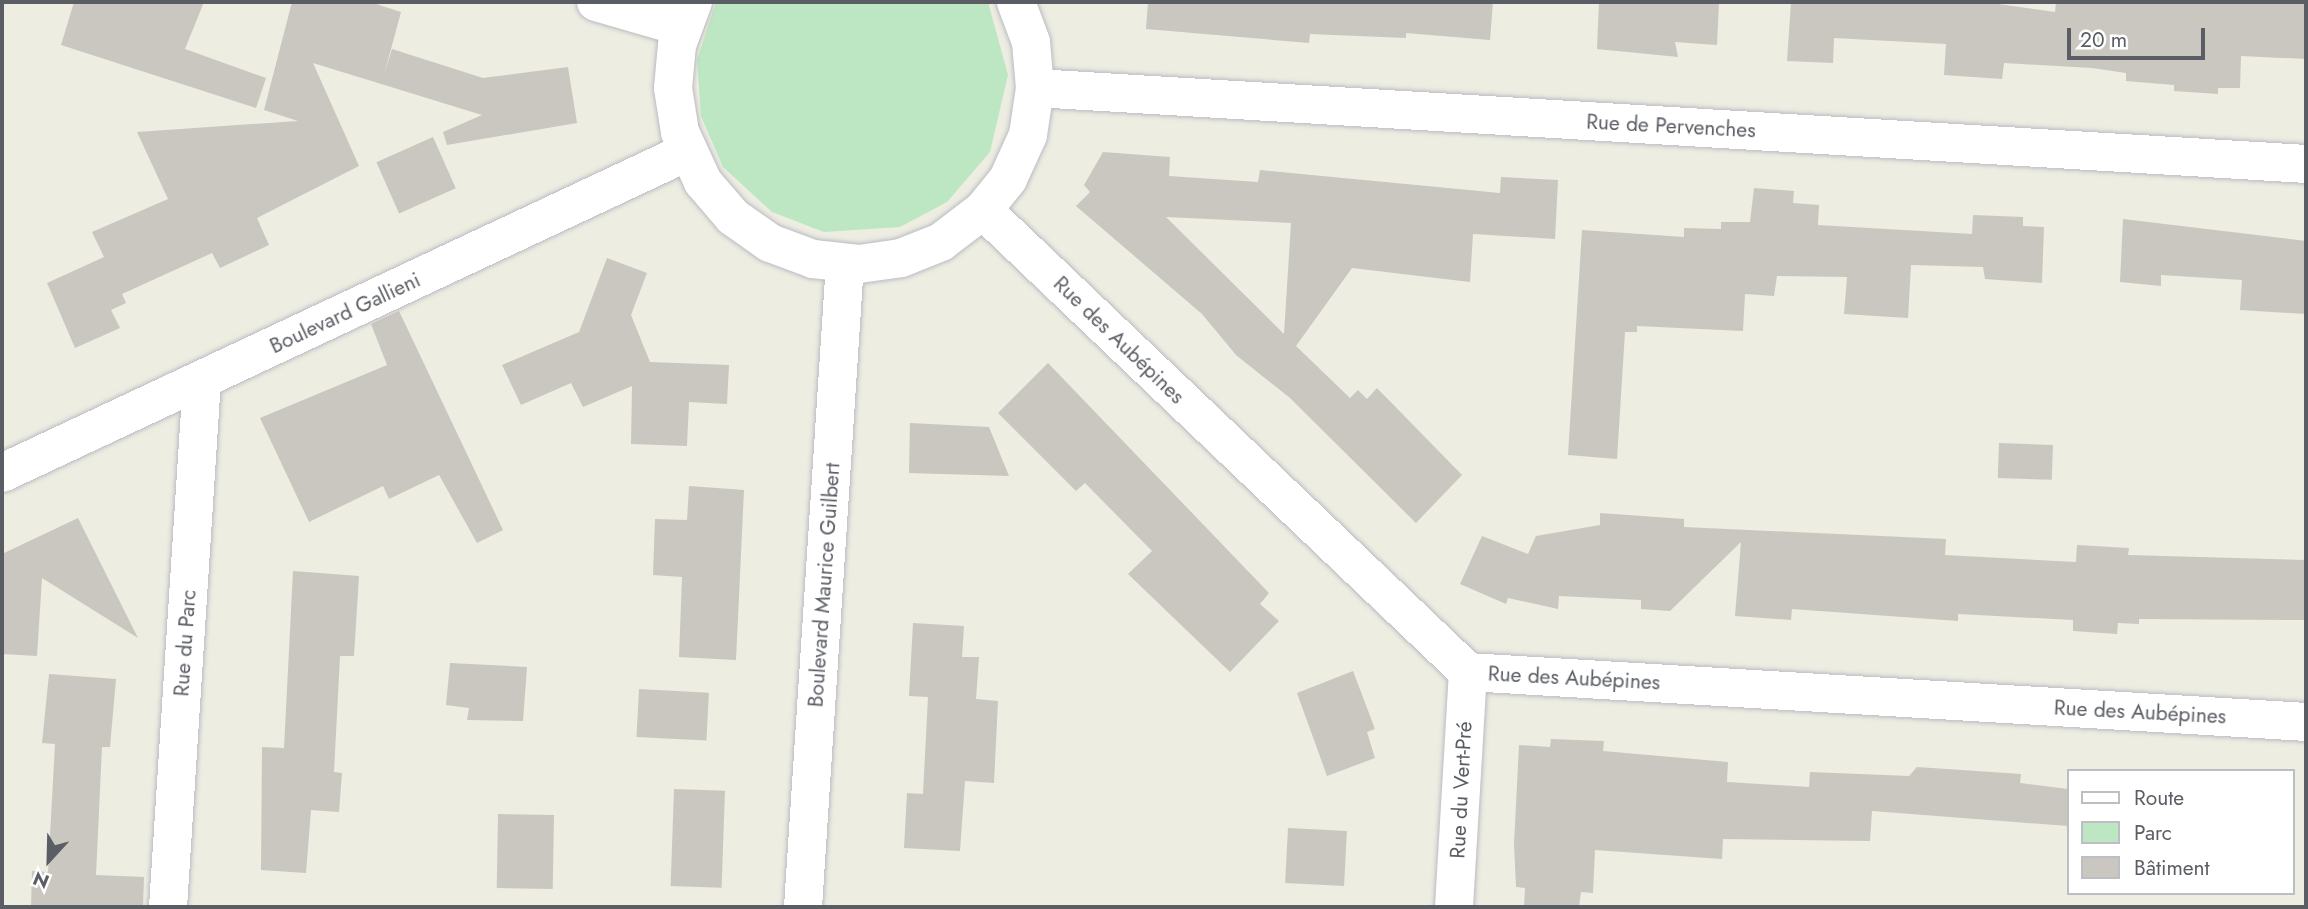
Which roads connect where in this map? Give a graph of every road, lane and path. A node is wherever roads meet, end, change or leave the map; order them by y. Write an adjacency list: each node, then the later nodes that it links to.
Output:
1 (596, 2): 3 (street)
2 (1016, 2): 4 (street)
3 (688, 15): 5 (street)
4 (1035, 88): 6 (street, Rue de Pervenches); 7 (street)
5 (687, 152): 8 (street); 9 (street, Boulevard Gallieni)
6 (2306, 164)
7 (983, 210): 8 (street); 11 (street, Rue des Aubépines)
8 (845, 263): 14 (street, Boulevard Maurice Guilbert)
9 (202, 380): 10 (street, Boulevard Gallieni); 13 (street, Rue du Parc)
10 (2, 473)
11 (1468, 672): 12 (street, Rue des Aubépines); 15 (street, Rue du Vert-Pré)
12 (2306, 722)
13 (167, 907)
14 (803, 907)
15 (1454, 907)

